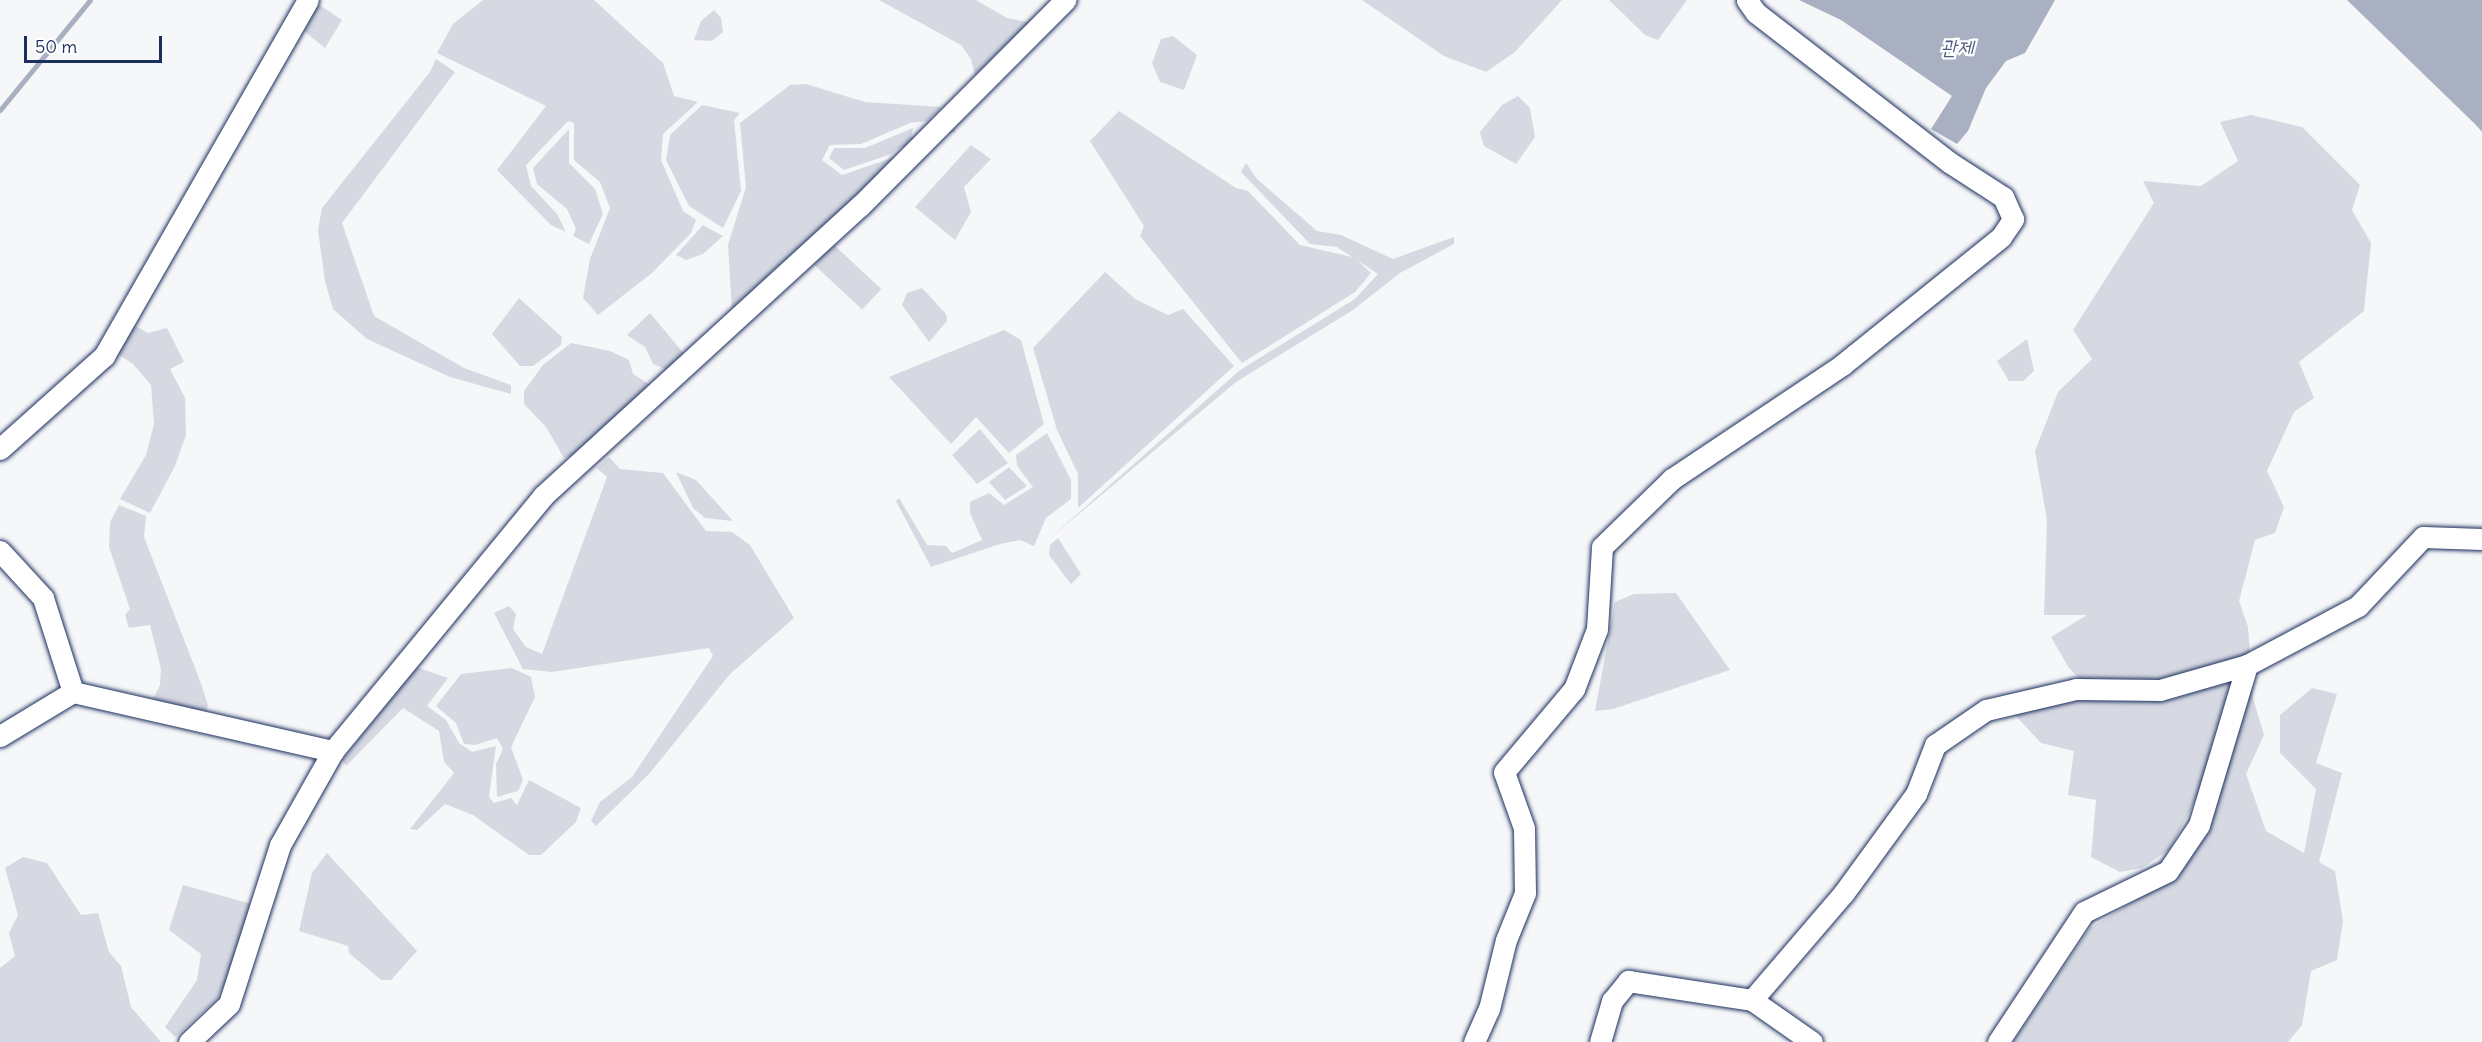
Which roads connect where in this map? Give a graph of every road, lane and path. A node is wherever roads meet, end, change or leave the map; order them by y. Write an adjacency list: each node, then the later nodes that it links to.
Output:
1 (308, 0): 4 (street)
2 (1065, 0): 10 (street)
3 (1747, 0): 13 (street)
4 (0, 449)
5 (2482, 538): 7 (street)
6 (0, 551): 8 (street)
7 (2247, 665): 11 (street); 16 (street)
8 (73, 692): 9 (street); 10 (street)
9 (0, 736)
10 (333, 750): 12 (street)
11 (1752, 1000): 14 (street); 15 (street)
12 (189, 1042)
13 (1474, 1042)
14 (1600, 1042)
15 (1812, 1042)
16 (1998, 1042)

